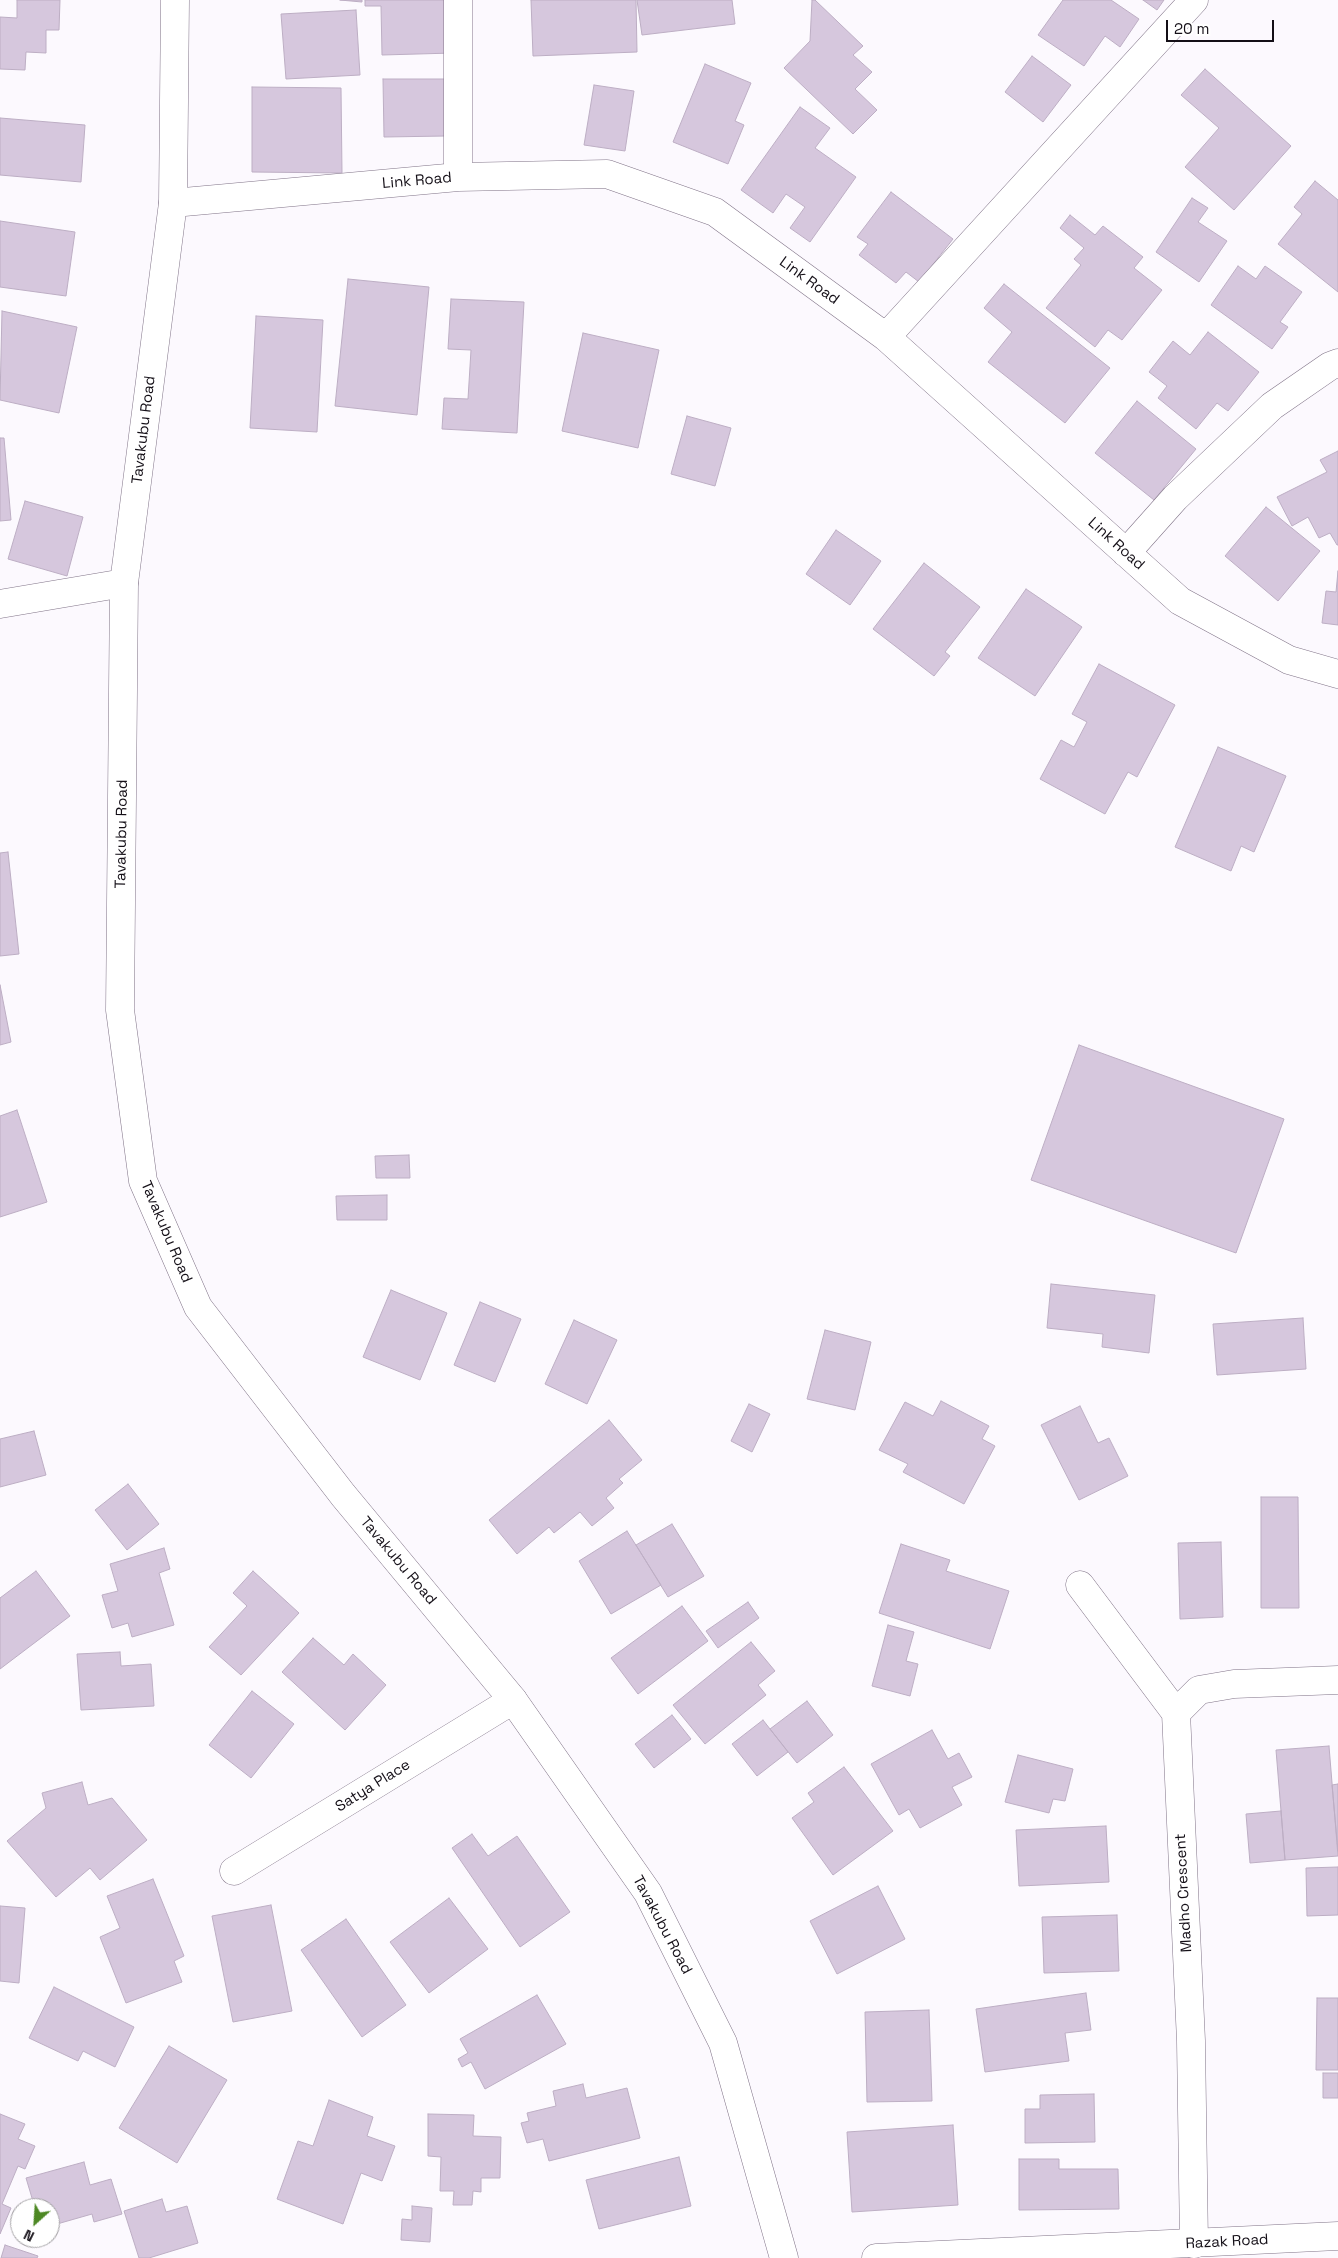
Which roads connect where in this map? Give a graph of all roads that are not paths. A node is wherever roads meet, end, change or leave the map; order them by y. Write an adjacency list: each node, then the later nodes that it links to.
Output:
1 (174, 0): 5 (street, Tavakubu Road)
2 (458, 0): 4 (street)
3 (1194, 0): 6 (street)
4 (458, 177): 5 (street, Link Road); 6 (street, Link Road)
5 (173, 203): 9 (street, Tavakubu Road)
6 (886, 337): 8 (street, Link Road)
7 (1338, 363): 8 (street)
8 (1126, 552): 11 (street, Link Road)
9 (124, 583): 10 (street); 14 (street, Tavakubu Road)
10 (0, 604)
11 (1338, 674)
12 (1080, 1585): 15 (street)
13 (1338, 1680): 15 (street)
14 (513, 1700): 16 (street, Satya Place); 19 (street, Tavakubu Road)
15 (1176, 1713): 18 (street, Madho Crescent)
16 (234, 1871)
17 (1338, 2236): 18 (street, Razak Road)
18 (1194, 2244): 20 (street, Razak Road)
19 (784, 2258)
20 (876, 2258)

